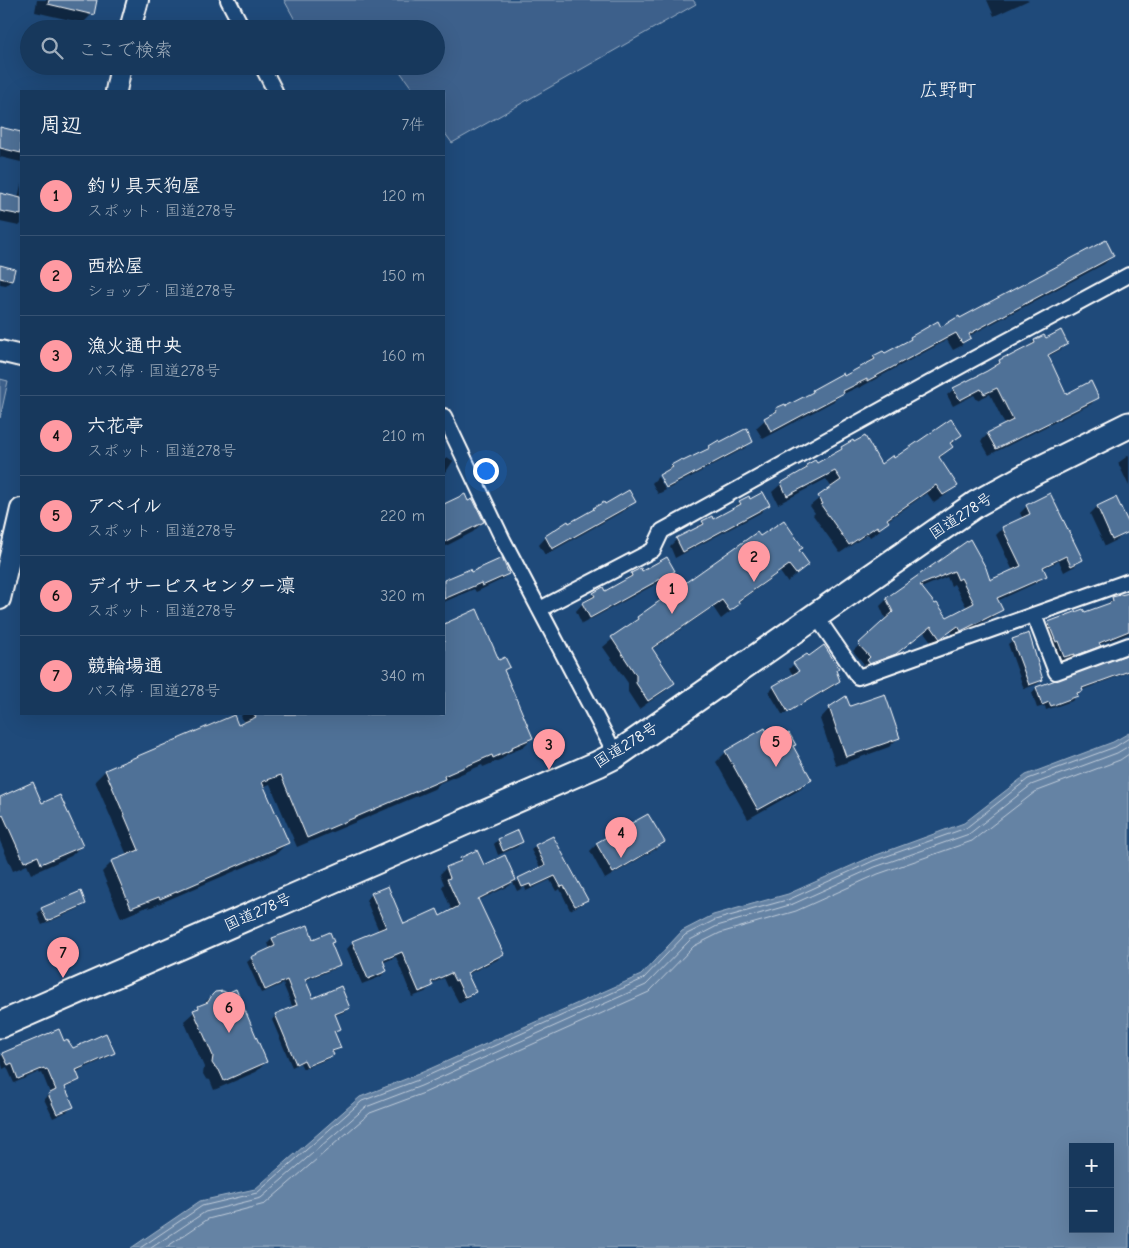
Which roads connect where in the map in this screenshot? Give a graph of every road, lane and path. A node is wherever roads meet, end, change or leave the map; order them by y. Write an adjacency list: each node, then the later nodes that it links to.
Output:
1 (138, 0): 3 (street)
2 (228, 0): 4 (street)
3 (132, 20)
4 (238, 20)
5 (119, 75): 7 (street)
6 (267, 75): 8 (street)
7 (116, 90)
8 (274, 90)
9 (1129, 276): 17 (street)
10 (0, 351): 11 (street)
11 (20, 356)
12 (445, 418): 17 (street)
13 (1129, 425): 19 (highway, 国道278号)
14 (20, 513): 16 (street)
15 (1129, 581): 18 (street)
16 (0, 600)
17 (540, 609): 21 (street)
18 (1034, 615): 19 (street); 20 (street)
19 (816, 616): 21 (highway, 国道278号)
20 (1129, 645)
21 (616, 755): 22 (highway, 国道278号)
22 (0, 1025)

